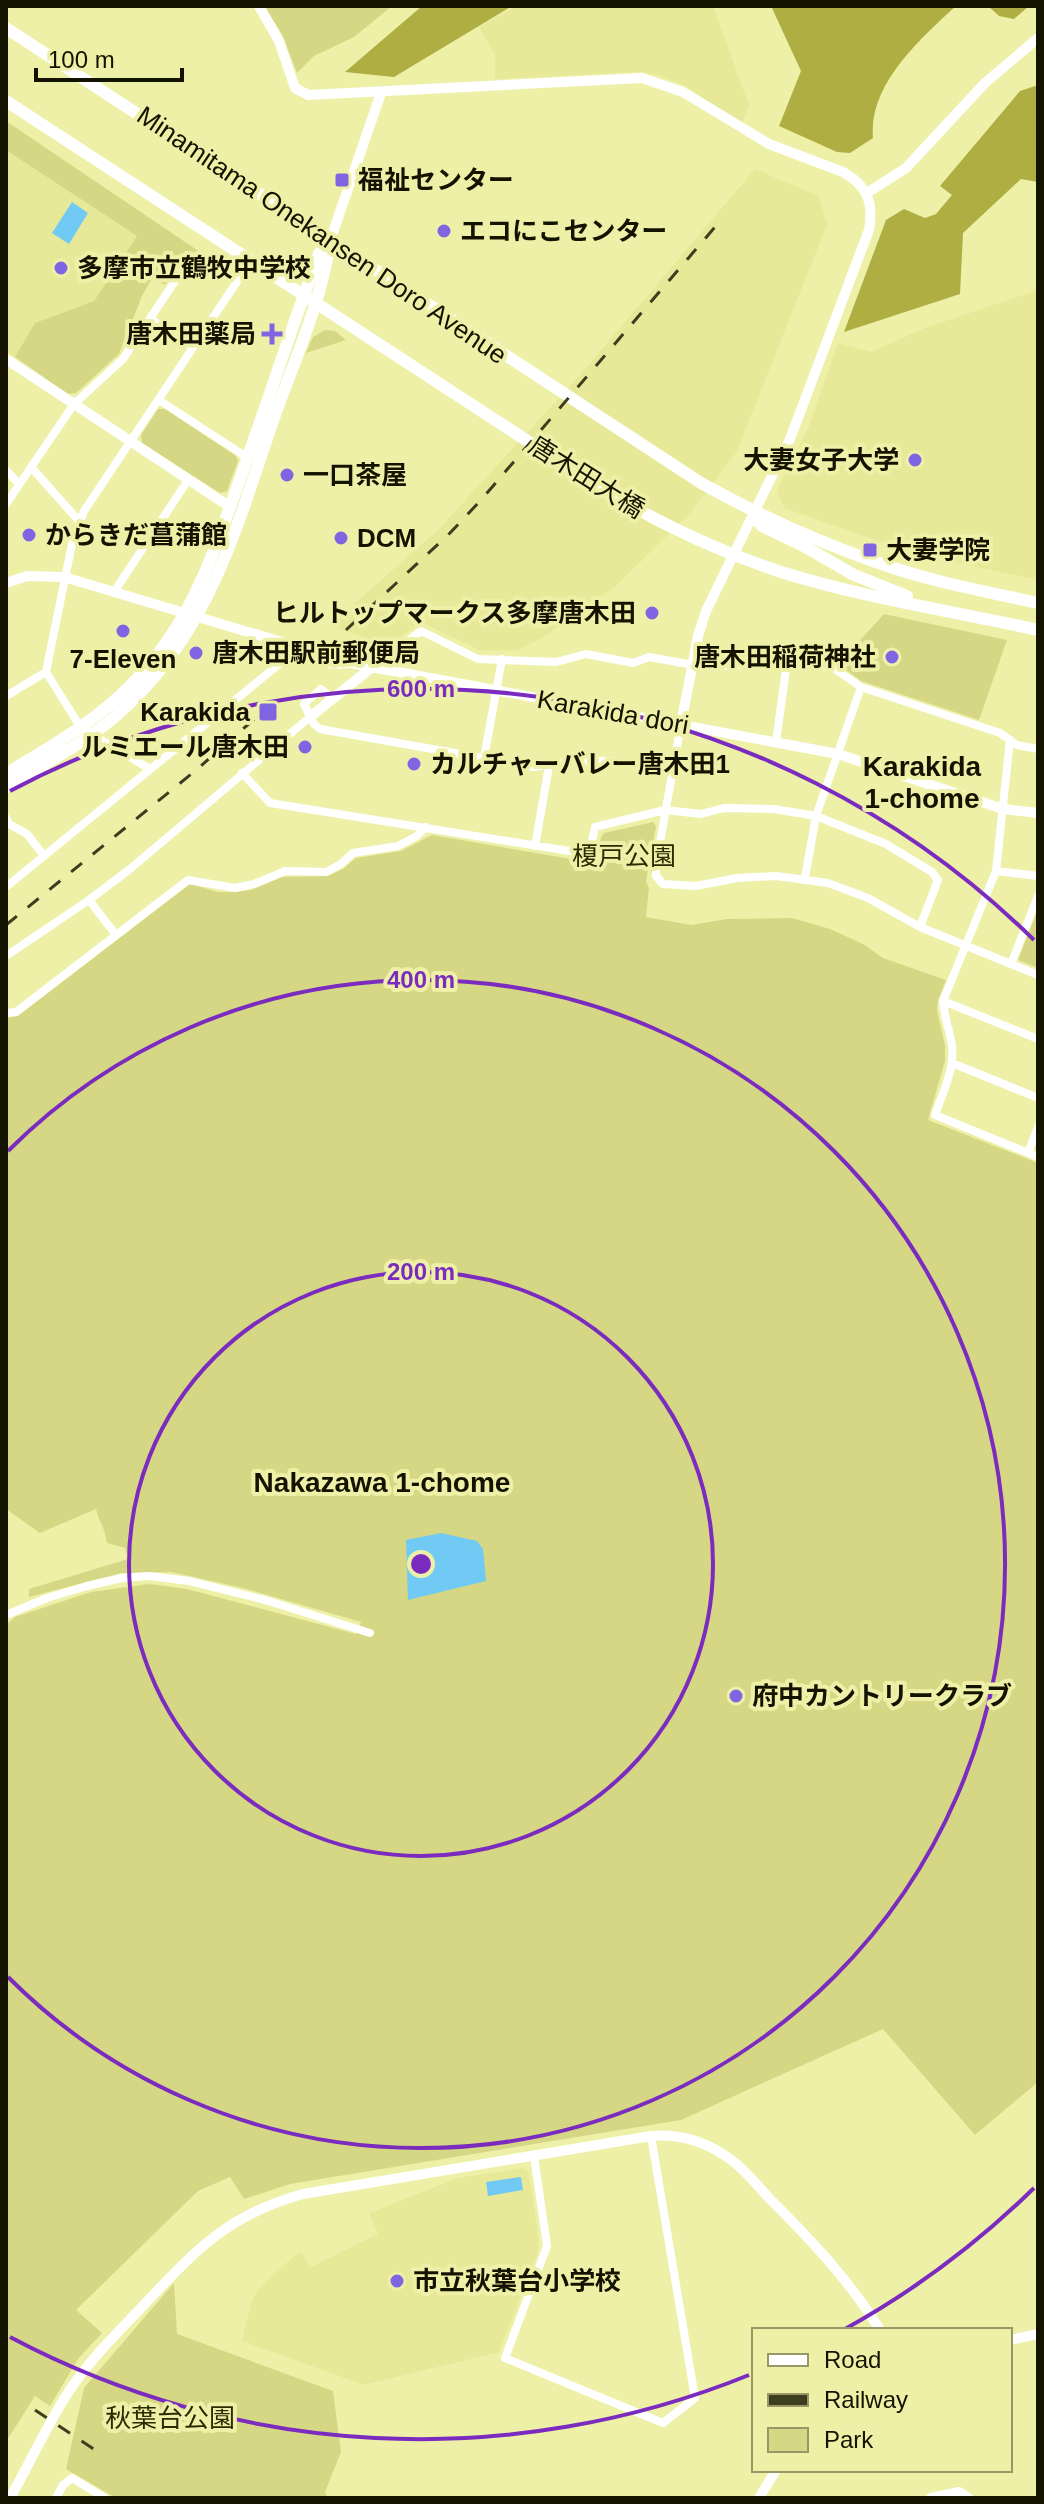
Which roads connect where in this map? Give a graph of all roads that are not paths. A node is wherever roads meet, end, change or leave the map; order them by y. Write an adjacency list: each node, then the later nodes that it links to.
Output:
1 (259, 6): 4 (street)
2 (6, 28): 7 (main road, Minamitama Onekansen Doro Avenue)
3 (1038, 38): 6 (street)
4 (381, 93): 6 (street); 7 (street)
5 (6, 101): 8 (main road)
6 (867, 193): 22 (street)
7 (330, 241): 8 (main road); 22 (main road, Minamitama Onekansen Doro Avenue)
8 (309, 298): 15 (main road); 24 (main road, 唐木田大橋); 30 (main road)
9 (151, 319): 10 (street); 10 (street); 13 (street)
10 (193, 348): 12 (street)
11 (6, 359): 13 (street)
12 (159, 400): 14 (street); 15 (street)
13 (74, 404): 14 (street); 16 (street)
14 (130, 442): 18 (street); 23 (street)
15 (248, 458): 21 (main road)
16 (31, 467): 19 (street); 23 (street)
17 (6, 470): 19 (street)
18 (188, 480): 21 (street); 27 (street)
19 (19, 484): 20 (street)
20 (6, 504)
21 (230, 507): 30 (main road)
22 (754, 511): 24 (street); 28 (main road); 29 (main road)
23 (79, 521): 25 (street)
24 (732, 554): 29 (main road); 35 (street)
25 (64, 577): 26 (street, Karakida dori); 27 (street, Karakida dori); 37 (street)
26 (6, 583)
27 (114, 592): 30 (street, Karakida dori)
28 (1038, 603)
29 (940, 609): 31 (main road)
30 (192, 616): 32 (street, Karakida dori); 43 (main road)
31 (1038, 630)
32 (294, 647): 36 (street, Karakida dori); 50 (street)
33 (502, 659): 35 (street); 36 (street); 39 (street)
34 (787, 662): 35 (street); 38 (street); 45 (street)
35 (692, 665): 42 (street)
36 (363, 666): 39 (street, Karakida dori); 41 (street)
37 (46, 672): 40 (street); 43 (street)
38 (861, 687): 44 (street); 47 (street)
39 (496, 691): 42 (street, Karakida dori); 48 (street)
40 (6, 696)
41 (310, 717): 48 (street); 52 (street)
42 (681, 724): 45 (street, Karakida dori); 51 (street)
43 (86, 731): 50 (street); 53 (main road); 54 (main road)
44 (1010, 740): 46 (street); 55 (street)
45 (776, 742): 47 (street, Karakida dori)
46 (1038, 749)
47 (838, 754): 55 (street, Karakida dori); 58 (street)
48 (484, 758): 49 (street)
49 (549, 766): 51 (street); 61 (street)
50 (150, 769): 62 (street)
51 (673, 772): 56 (street)
52 (242, 773): 60 (street); 68 (street)
53 (6, 774)
54 (6, 787)
55 (1003, 809): 57 (street, Karakida dori); 63 (street)
56 (665, 810): 58 (street); 61 (street); 65 (street)
57 (1038, 813)
58 (816, 816): 65 (street); 69 (street)
59 (6, 818): 62 (street)
60 (426, 827): 61 (street); 70 (street)
61 (535, 846)
62 (44, 856): 66 (street)
63 (996, 871): 64 (street); 71 (street)
64 (1038, 876)
65 (805, 878): 69 (street)
66 (6, 887)
67 (1038, 896): 73 (street)
68 (89, 900): 70 (street); 72 (street)
69 (920, 927): 71 (street)
70 (116, 935): 76 (street)
71 (965, 946): 73 (street); 75 (street)
72 (6, 956)
73 (1011, 964): 74 (street)
74 (1038, 975)
75 (943, 1001): 77 (street); 78 (street)
76 (6, 1013)
77 (1038, 1039)
78 (952, 1063): 79 (street); 81 (street)
79 (1038, 1098)
80 (1038, 1127): 81 (street)
81 (1028, 1153): 82 (street)
82 (1038, 1157)
83 (6, 1615): 84 (street)
84 (370, 1633)
85 (651, 2136): 86 (street); 86 (street); 87 (street)
86 (534, 2156): 91 (street)
87 (879, 2328)
88 (1038, 2334): 89 (street)
89 (1012, 2340)
90 (775, 2472): 94 (street)
91 (10, 2498)
92 (56, 2498): 93 (street)
93 (105, 2498)
94 (759, 2498)
95 (931, 2498): 96 (street)
96 (968, 2498)

